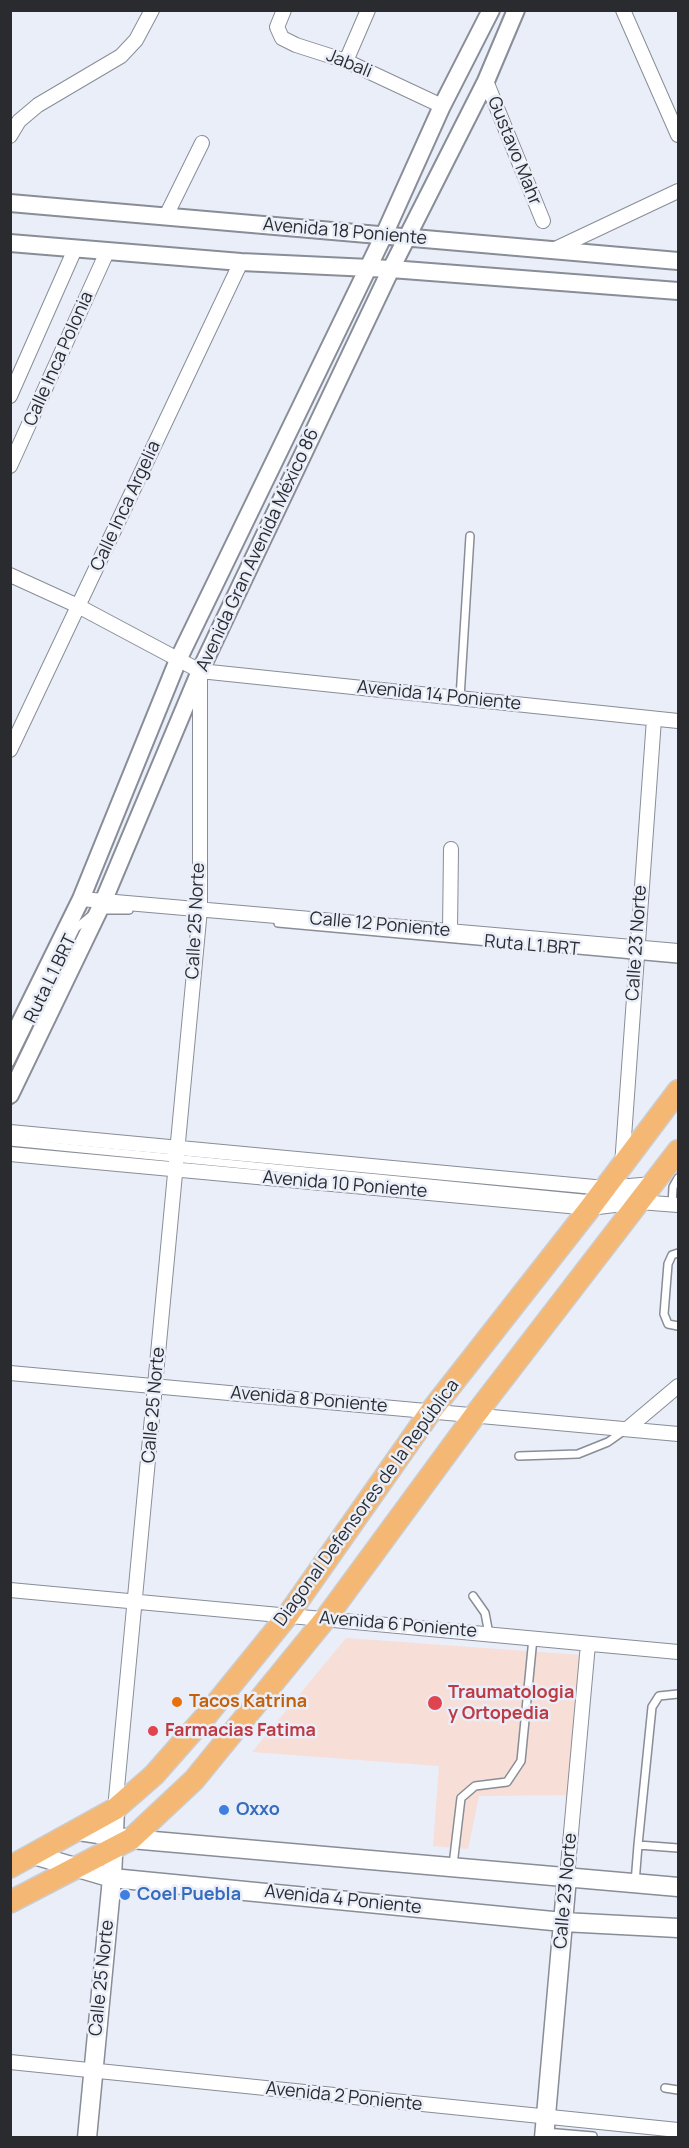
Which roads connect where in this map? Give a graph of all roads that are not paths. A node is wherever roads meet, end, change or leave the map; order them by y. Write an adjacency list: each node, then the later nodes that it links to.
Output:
1 (284, 10): 7 (street, Jabali)
2 (368, 10): 7 (street)
3 (491, 10): 9 (street, Avenida Gran Avenida México 86)
4 (516, 10): 8 (street, Avenida Gran Avenida México 86)
5 (623, 10): 10 (street)
6 (149, 12): 11 (street)
7 (346, 60): 9 (street, Jabali)
8 (486, 81): 16 (street, Gustavo Mahr); 18 (street, Avenida Gran Avenida México 86)
9 (442, 106): 17 (street, Avenida Gran Avenida México 86)
10 (678, 135)
11 (10, 136)
12 (202, 143): 15 (street)
13 (678, 191): 21 (street)
14 (10, 203): 15 (street, Avenida 18 Poniente)
15 (166, 216): 17 (street, Avenida 18 Poniente)
16 (543, 221)
17 (384, 235): 18 (street, Avenida 18 Poniente); 25 (street, Avenida Gran Avenida México 86)
18 (406, 238): 21 (street, Avenida 18 Poniente); 26 (street, Avenida Gran Avenida México 86)
19 (10, 243): 20 (street, Avenida 18 Poniente)
20 (75, 249): 22 (street, Avenida 18 Poniente); 28 (street, Calle Inca Polonia)
21 (555, 249): 23 (street, Avenida 18 Poniente)
22 (107, 252): 24 (street, Avenida 18 Poniente); 29 (street, Calle Inca Polonia)
23 (678, 261)
24 (241, 262): 25 (street, Avenida 18 Poniente); 32 (street, Calle Inca Argelia)
25 (367, 269): 26 (street, Avenida 18 Poniente); 33 (street, Avenida Gran Avenida México 86)
26 (391, 269): 27 (street, Avenida 18 Poniente); 34 (street, Avenida Gran Avenida México 86)
27 (678, 291)
28 (10, 396)
29 (10, 466)
30 (470, 536): 35 (lane)
31 (10, 575): 32 (street)
32 (78, 606): 33 (street); 38 (street, Calle Inca Argelia)
33 (178, 660): 34 (street); 40 (street, Avenida Gran Avenida México 86)
34 (200, 671): 35 (street, Avenida 14 Poniente); 41 (street, Avenida Gran Avenida México 86); 42 (street, Calle 25 Norte)
35 (460, 698): 36 (street, Avenida 14 Poniente)
36 (654, 719): 37 (street, Avenida 14 Poniente); 44 (street, Calle 23 Norte)
37 (678, 721)
38 (10, 750)
39 (451, 849): 43 (street)
40 (81, 899): 41 (street, Calle 12 Poniente); 47 (street, Avenida Gran Avenida México 86)
41 (100, 906): 42 (street, Calle 12 Poniente); 48 (lane, Ruta L1 BRT); 50 (street, Avenida Gran Avenida México 86)
42 (199, 913): 43 (street, Calle 12 Poniente); 44 (lane, Ruta L1 BRT); 56 (street, Calle 25 Norte)
43 (450, 931): 44 (street, Calle 12 Poniente)
44 (637, 951): 45 (street, Calle 12 Poniente); 46 (lane, Ruta L1 BRT); 57 (street, Calle 23 Norte)
45 (678, 951)
46 (678, 959)
47 (10, 1043)
48 (10, 1063)
49 (678, 1091): 57 (main road, Diagonal Defensores de la República)
50 (10, 1095)
51 (10, 1132): 56 (street, Avenida 10 Poniente)
52 (678, 1140): 59 (lane)
53 (10, 1142): 56 (lane)
54 (678, 1151): 59 (main road, Diagonal Defensores de la República)
55 (10, 1154): 56 (street, Avenida 10 Poniente)
56 (177, 1158): 60 (street, Avenida 10 Poniente); 60 (street, Avenida 10 Poniente); 65 (street, Calle 25 Norte)
57 (621, 1167): 60 (main road, Diagonal Defensores de la República)
58 (678, 1178): 59 (lane)
59 (657, 1189): 60 (street, Avenida 10 Poniente); 60 (street, Avenida 10 Poniente); 61 (street, Avenida 10 Poniente); 61 (lane); 68 (main road, Diagonal Defensores de la República)
60 (598, 1199): 67 (main road, Diagonal Defensores de la República)
61 (675, 1205)
62 (678, 1253): 63 (lane)
63 (678, 1326)
64 (10, 1373): 65 (street, Avenida 8 Poniente)
65 (155, 1386): 67 (street, Avenida 8 Poniente); 74 (street, Calle 25 Norte)
66 (678, 1386): 69 (street)
67 (430, 1411): 68 (street, Avenida 8 Poniente); 75 (main road, Diagonal Defensores de la República)
68 (474, 1415): 69 (street, Avenida 8 Poniente); 76 (main road, Diagonal Defensores de la República)
69 (627, 1429): 70 (street, Avenida 8 Poniente); 71 (lane)
70 (678, 1434)
71 (519, 1456)
72 (10, 1590): 74 (street, Avenida 6 Poniente)
73 (473, 1596): 77 (lane)
74 (135, 1600): 75 (street, Avenida 6 Poniente); 82 (street, Calle 25 Norte)
75 (288, 1615): 76 (street, Avenida 6 Poniente); 82 (main road, Diagonal Defensores de la República)
76 (326, 1618): 77 (street, Avenida 6 Poniente); 84 (main road, Diagonal Defensores de la República)
77 (489, 1634): 78 (street, Avenida 6 Poniente)
78 (533, 1638): 79 (street, Avenida 6 Poniente); 90 (lane)
79 (588, 1644): 80 (street, Avenida 6 Poniente); 92 (street, Calle 23 Norte)
80 (678, 1652)
81 (678, 1694): 85 (lane)
82 (115, 1809): 83 (main road, Diagonal Defensores de la República); 84 (main road, Calle 25 Norte)
83 (79, 1831): 84 (main road); 88 (main road, Diagonal Defensores de la República)
84 (119, 1842): 90 (main road); 91 (main road, Diagonal Defensores de la República); 93 (main road, Calle 25 Norte)
85 (638, 1845): 86 (lane); 94 (lane)
86 (678, 1848)
87 (10, 1852): 88 (street, Avenida 4 Poniente)
88 (34, 1855): 89 (main road, Diagonal Defensores de la República); 91 (main road, Avenida 4 Poniente)
89 (10, 1867)
90 (453, 1867): 92 (main road)
91 (76, 1868): 93 (main road, Avenida 4 Poniente); 96 (main road, Diagonal Defensores de la República)
92 (567, 1877): 94 (main road); 97 (main road, Calle 23 Norte)
93 (112, 1878): 97 (main road, Avenida 4 Poniente); 100 (main road, Calle 25 Norte)
94 (635, 1883): 95 (main road)
95 (678, 1887)
96 (10, 1902)
97 (563, 1922): 98 (main road, Avenida 4 Poniente); 103 (main road, Calle 23 Norte)
98 (678, 1928)
99 (10, 2062): 100 (street, Avenida 2 Poniente)
100 (92, 2072): 103 (street, Avenida 2 Poniente); 107 (main road, Calle 25 Norte)
101 (665, 2088): 102 (lane)
102 (678, 2090)
103 (545, 2129): 105 (street, Avenida 2 Poniente)
104 (678, 2130): 106 (street, Avenida 2 Poniente)
105 (594, 2132): 106 (street, Avenida 2 Poniente)
106 (642, 2132)
107 (87, 2138)

